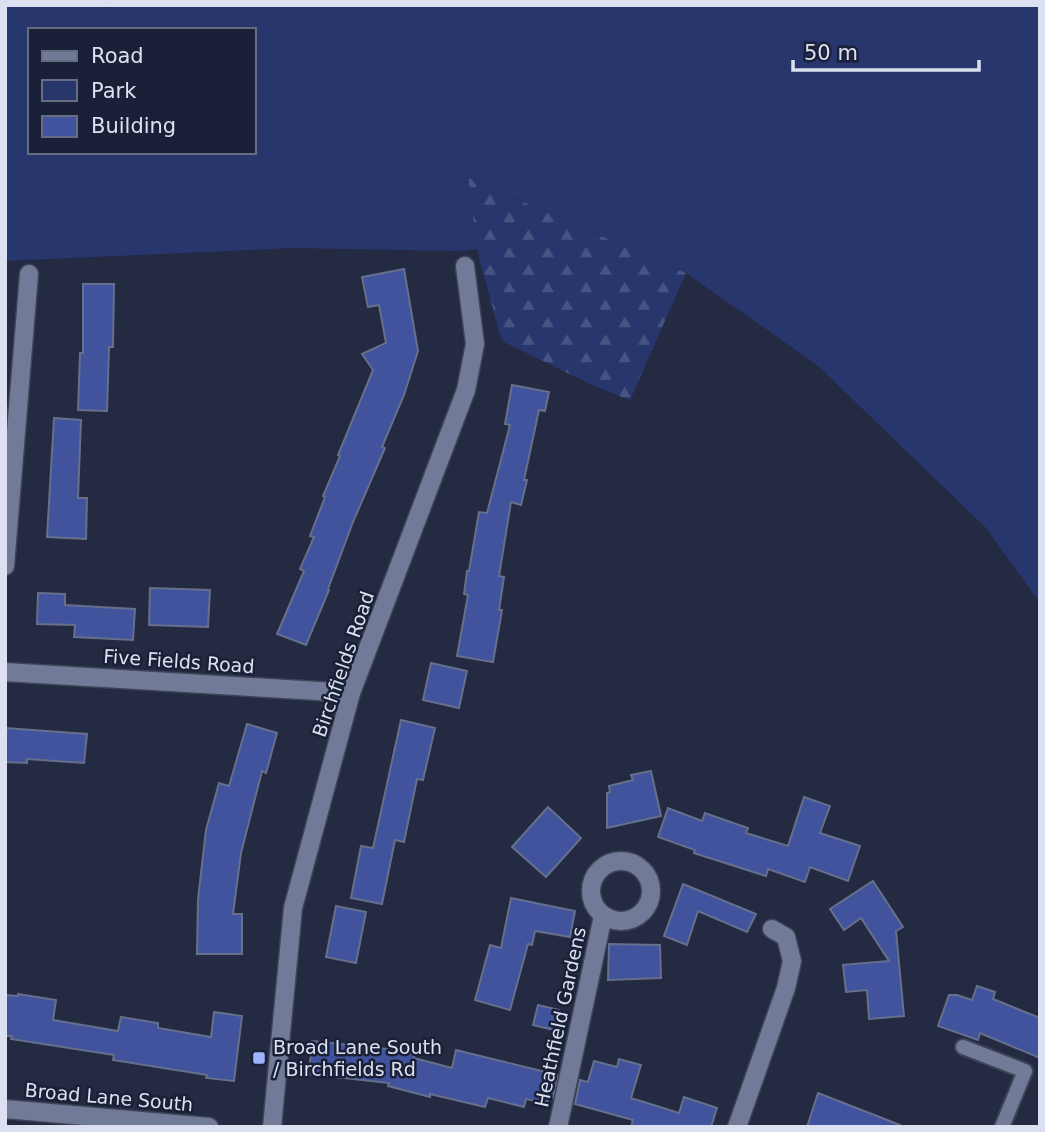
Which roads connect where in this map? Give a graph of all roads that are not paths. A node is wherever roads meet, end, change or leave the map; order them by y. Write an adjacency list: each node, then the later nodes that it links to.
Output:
1 (465, 266): 5 (street, Birchfields Road)
2 (29, 274): 3 (street)
3 (5, 566)
4 (5, 671): 5 (street, Five Fields Road)
5 (351, 693): 11 (street, Birchfields Road)
6 (603, 916): 12 (street, Heathfield Gardens)
7 (772, 929): 13 (street)
8 (963, 1047): 14 (lane)
9 (5, 1109): 10 (street, Broad Lane South)
10 (209, 1127)
11 (272, 1127)
12 (558, 1127)
13 (737, 1127)
14 (1002, 1127)

